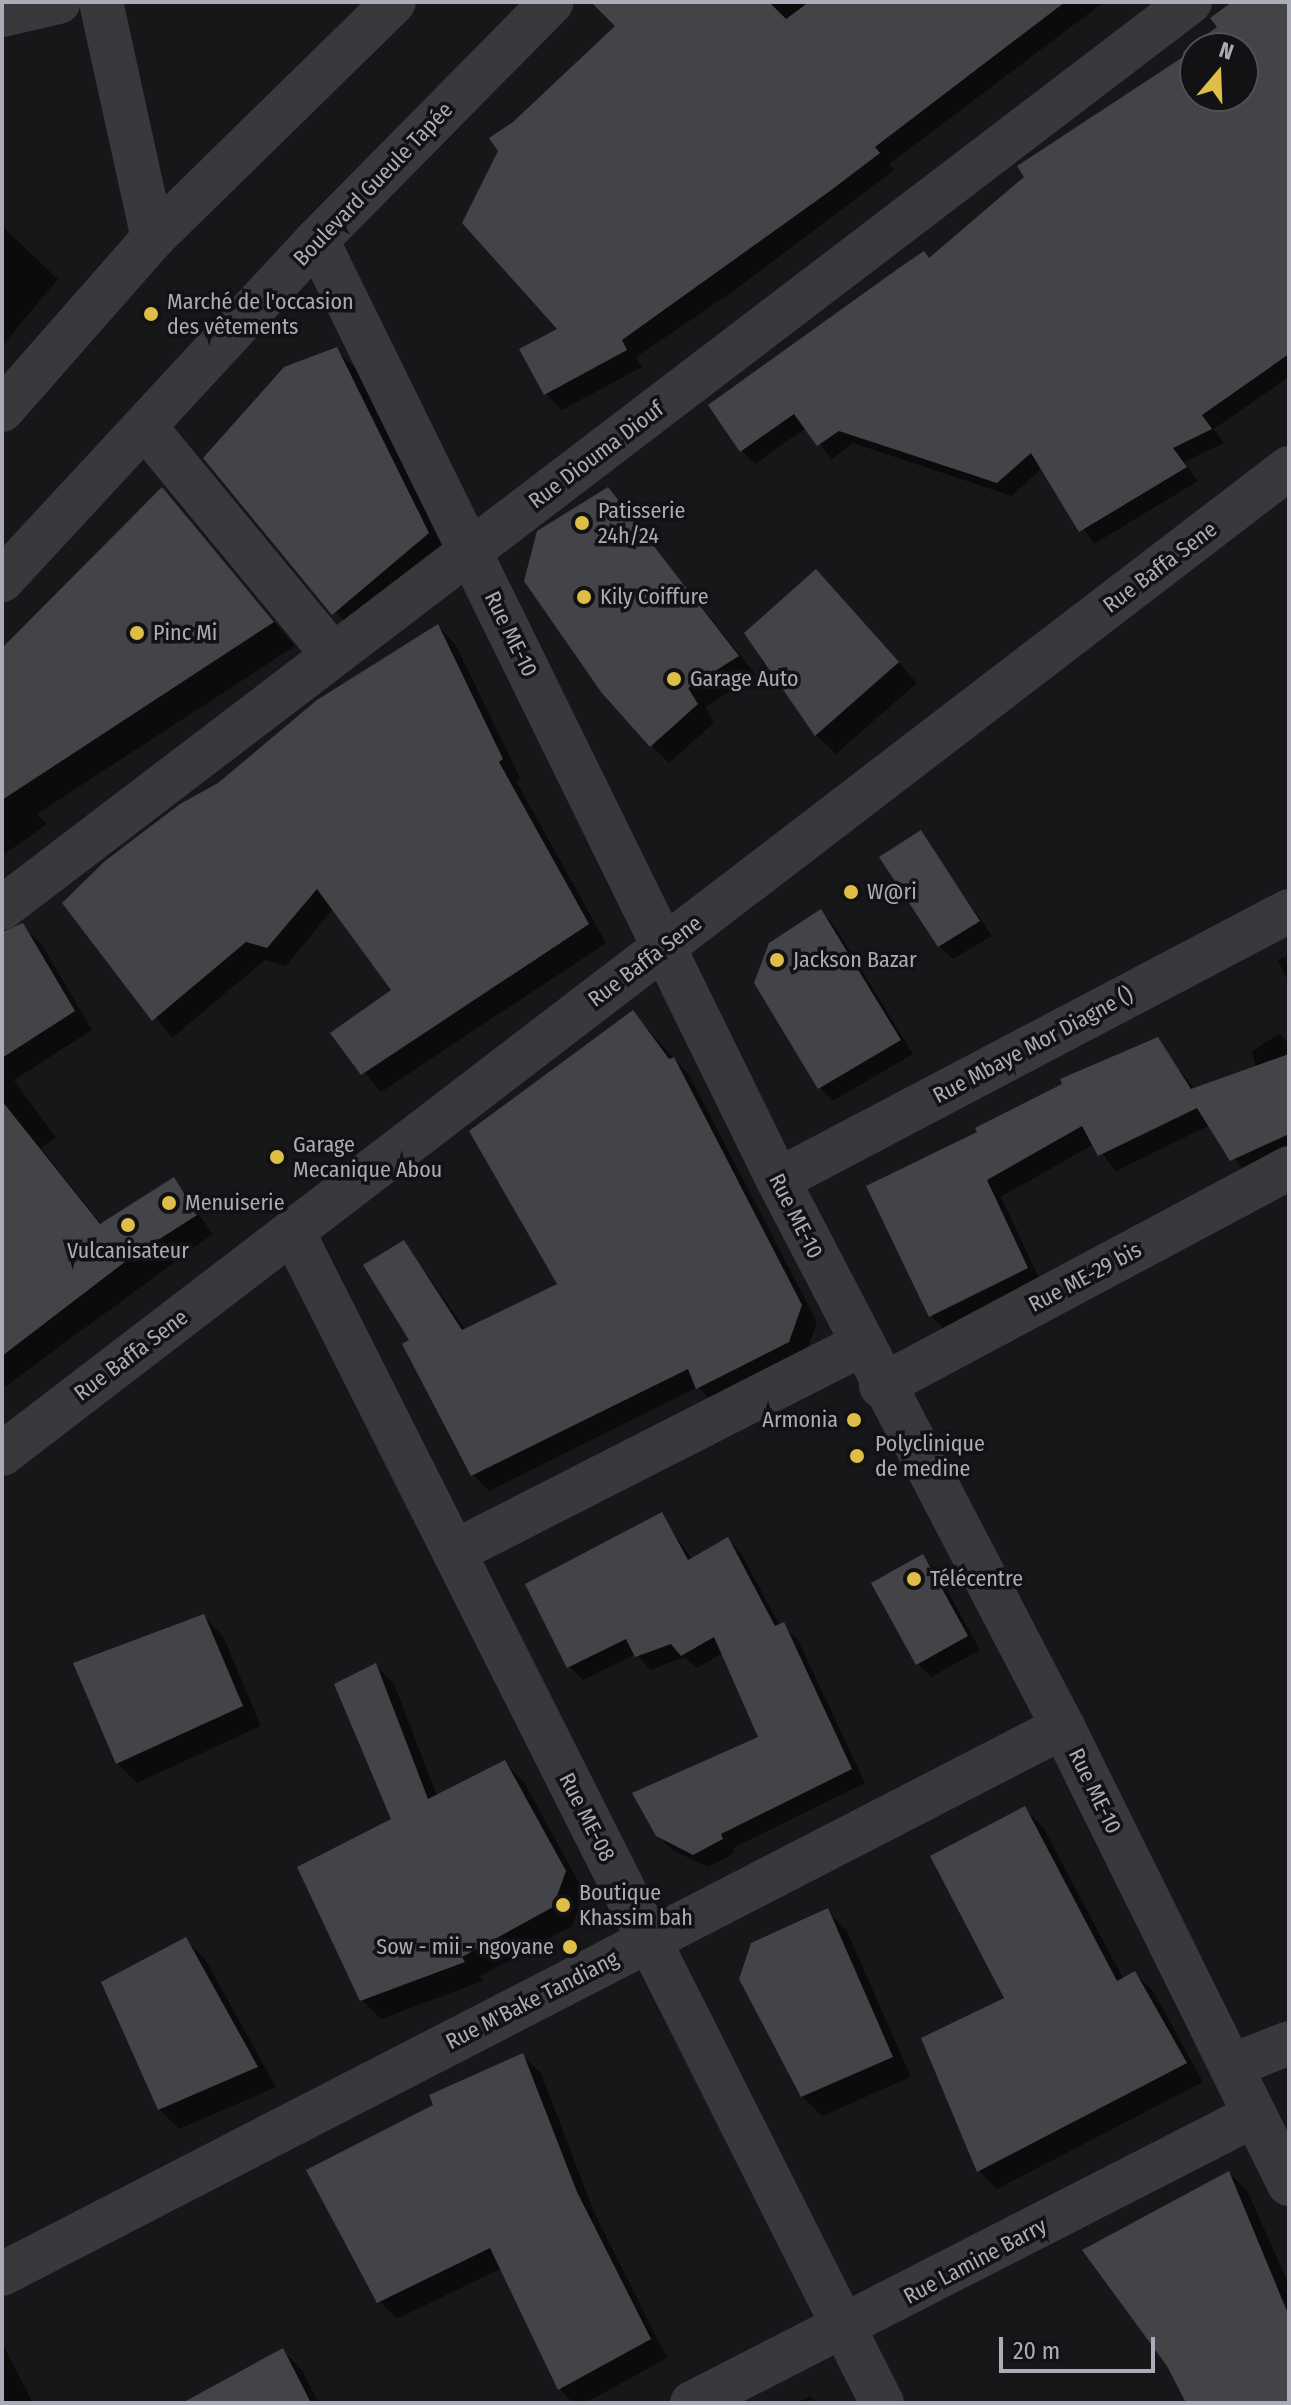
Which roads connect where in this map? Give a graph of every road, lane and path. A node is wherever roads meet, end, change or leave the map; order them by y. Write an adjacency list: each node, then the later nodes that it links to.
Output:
1 (59, 2): 6 (street)
2 (101, 2): 7 (street)
3 (394, 2): 7 (street)
4 (552, 2): 8 (street, Boulevard Gueule Tapée)
5 (1190, 2): 12 (street, Rue Diouma Diouf)
6 (2, 15)
7 (153, 238): 9 (street)
8 (317, 240): 10 (street, Boulevard Gueule Tapée); 12 (street, Rue ME-10)
9 (2, 410)
10 (146, 428): 13 (street, Boulevard Gueule Tapée); 14 (street)
11 (1289, 468): 17 (street, Rue Baffa Sene)
12 (471, 550): 14 (street, Rue Diouma Diouf); 17 (street, Rue ME-10)
13 (2, 580)
14 (333, 655): 15 (street, Rue Diouma Diouf)
15 (2, 908)
16 (1289, 911): 19 (street, Rue Mbaye Mor Diagne ())
17 (663, 948): 19 (street, Rue ME-10); 20 (street, Rue Baffa Sene)
18 (1289, 1168): 22 (street, Rue ME-29 bis)
19 (778, 1180): 21 (street, Rue ME-10)
20 (293, 1232): 23 (street, Rue Baffa Sene); 24 (street, Rue ME-08)
21 (861, 1345): 22 (street, Rue ME-10); 24 (street)
22 (881, 1386): 25 (street, Rue ME-10)
23 (2, 1454)
24 (454, 1552): 26 (street, Rue ME-08)
25 (1063, 1727): 26 (street, Rue M'Bake Tandiang); 28 (street, Rue ME-10)
26 (649, 1940): 31 (street, Rue M'Bake Tandiang); 32 (street, Rue ME-08)
27 (1289, 2043): 28 (street)
28 (1231, 2066): 29 (street, Rue ME-10)
29 (1255, 2115): 30 (street, Rue ME-10); 32 (street, Rue Lamine Barry)
30 (1289, 2184)
31 (2, 2274)
32 (844, 2329): 33 (street, Rue Lamine Barry); 34 (street, Rue ME-08)
33 (692, 2403)
34 (882, 2403)

